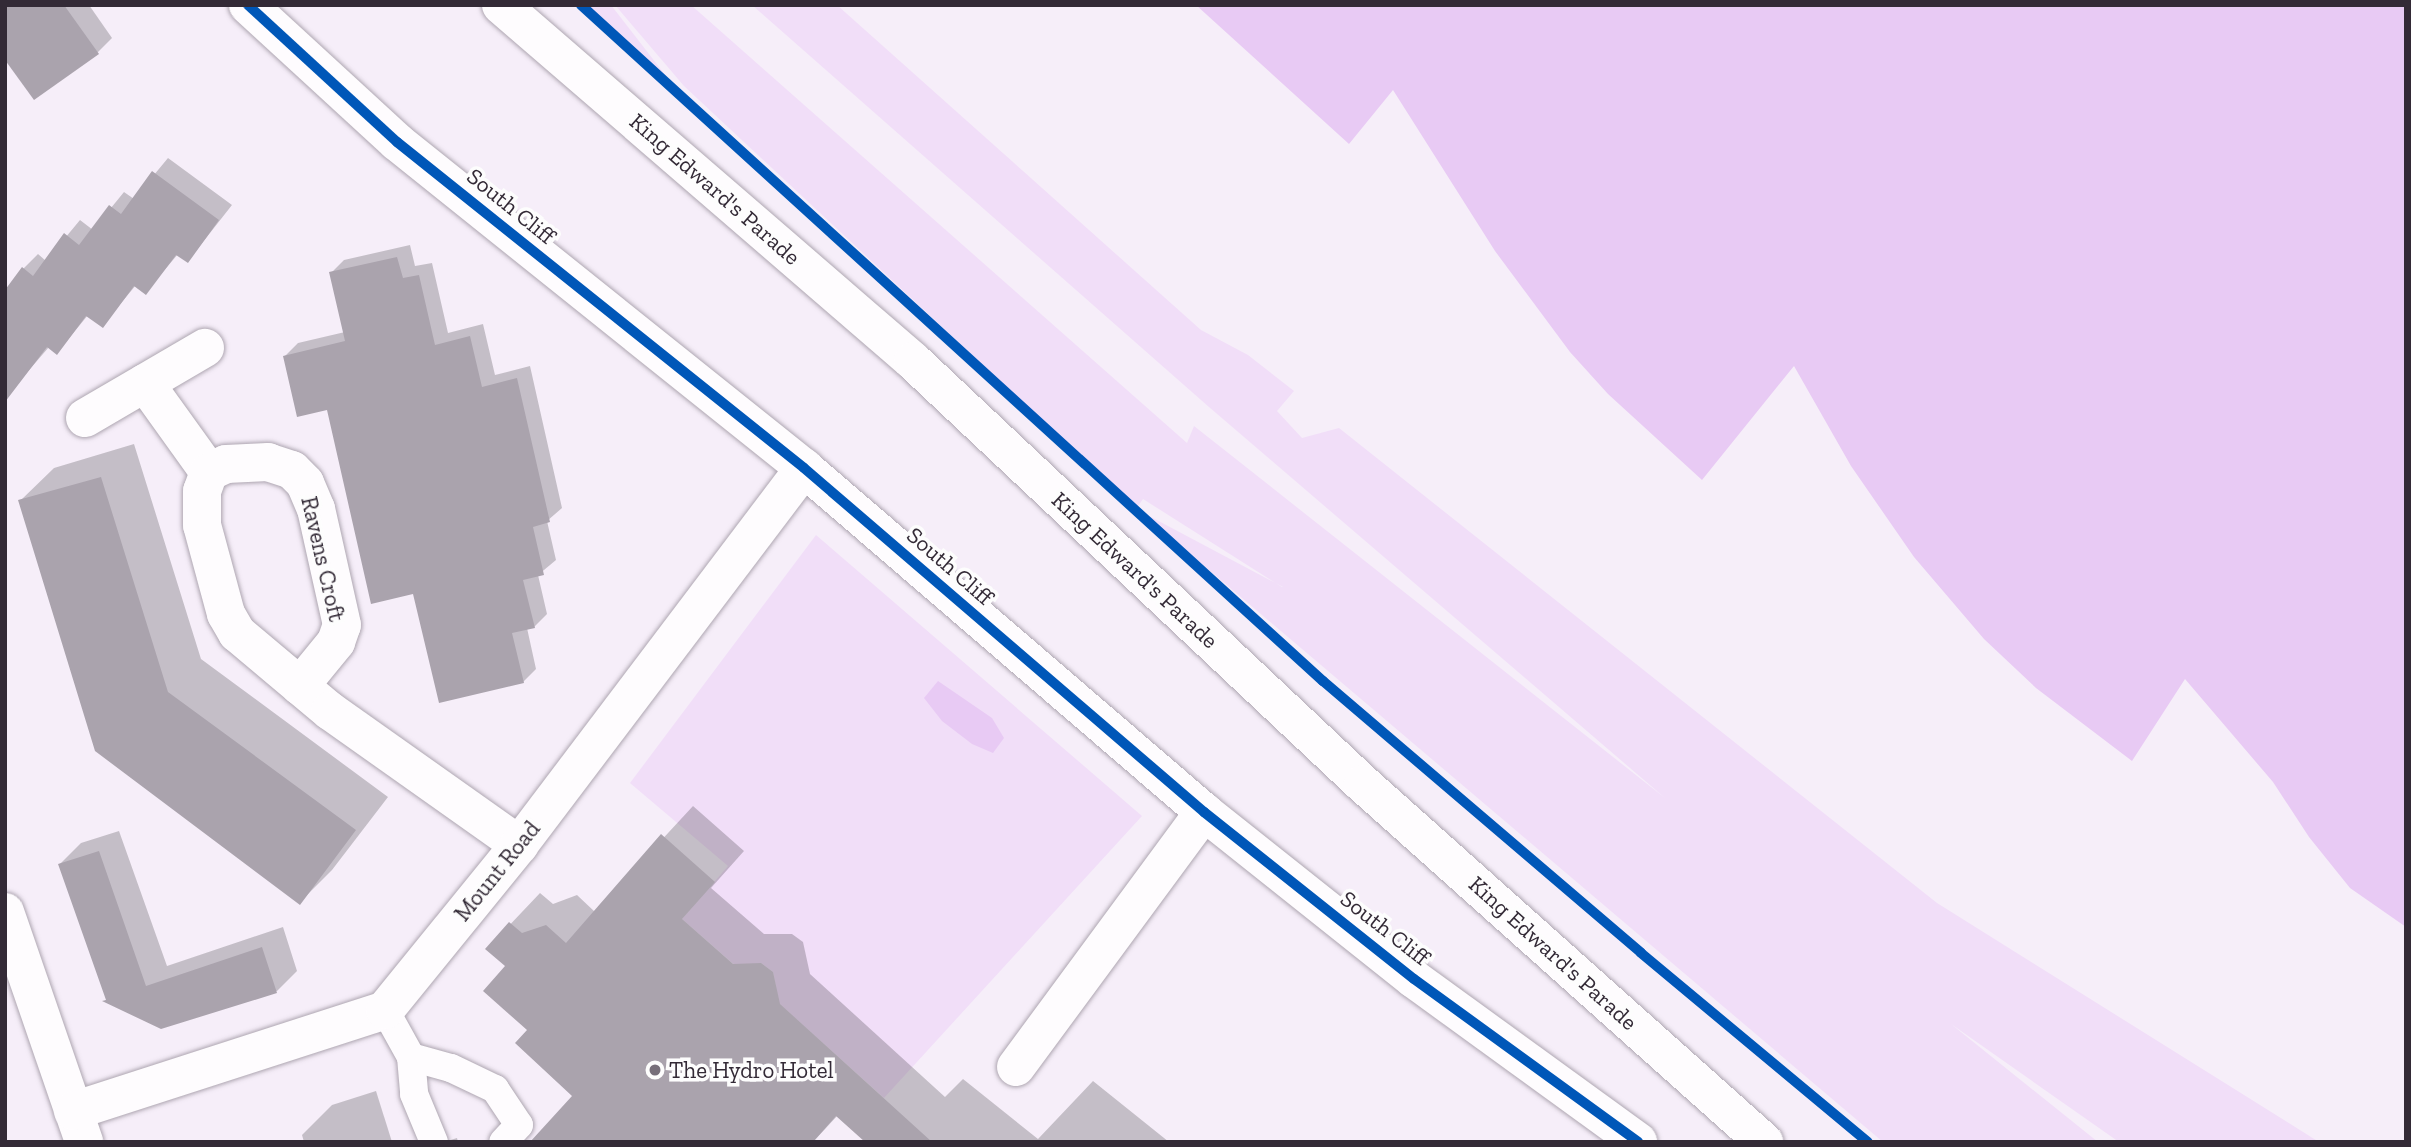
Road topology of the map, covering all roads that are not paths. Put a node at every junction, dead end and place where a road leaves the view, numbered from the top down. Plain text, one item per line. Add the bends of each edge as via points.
1 (248, 5) edge
2 (501, 5) edge
3 (205, 348) dead end
4 (145, 383) junction
5 (85, 418) dead end
6 (804, 468) junction
7 (209, 472) junction
8 (300, 686) junction
9 (1204, 812) junction
10 (519, 845) junction
11 (5, 912) edge
12 (384, 1010) junction
13 (411, 1057) junction
14 (1016, 1067) dead end
15 (78, 1126) edge
16 (433, 1142) edge
17 (503, 1142) edge
18 (1638, 1142) edge
19 (1764, 1142) edge

1 - 6 street, South Cliff via 397,142
2 - 19 street, King Edward's Parade via 913,361 1363,784
3 - 4 street
4 - 5 street
4 - 7 street
6 - 9 street, South Cliff
6 - 10 street, Mount Road
7 - 8 street via 202,491 202,525 226,614 237,633
7 - 8 street, Ravens Croft via 226,464 268,462 292,470 305,483 316,509 342,625 336,642
8 - 10 street
9 - 14 street
9 - 18 street, South Cliff via 1414,979
10 - 12 street, Mount Road
11 - 15 street
12 - 13 lane
12 - 15 street
13 - 16 lane via 414,1094
13 - 17 lane via 451,1068 495,1089 519,1125

